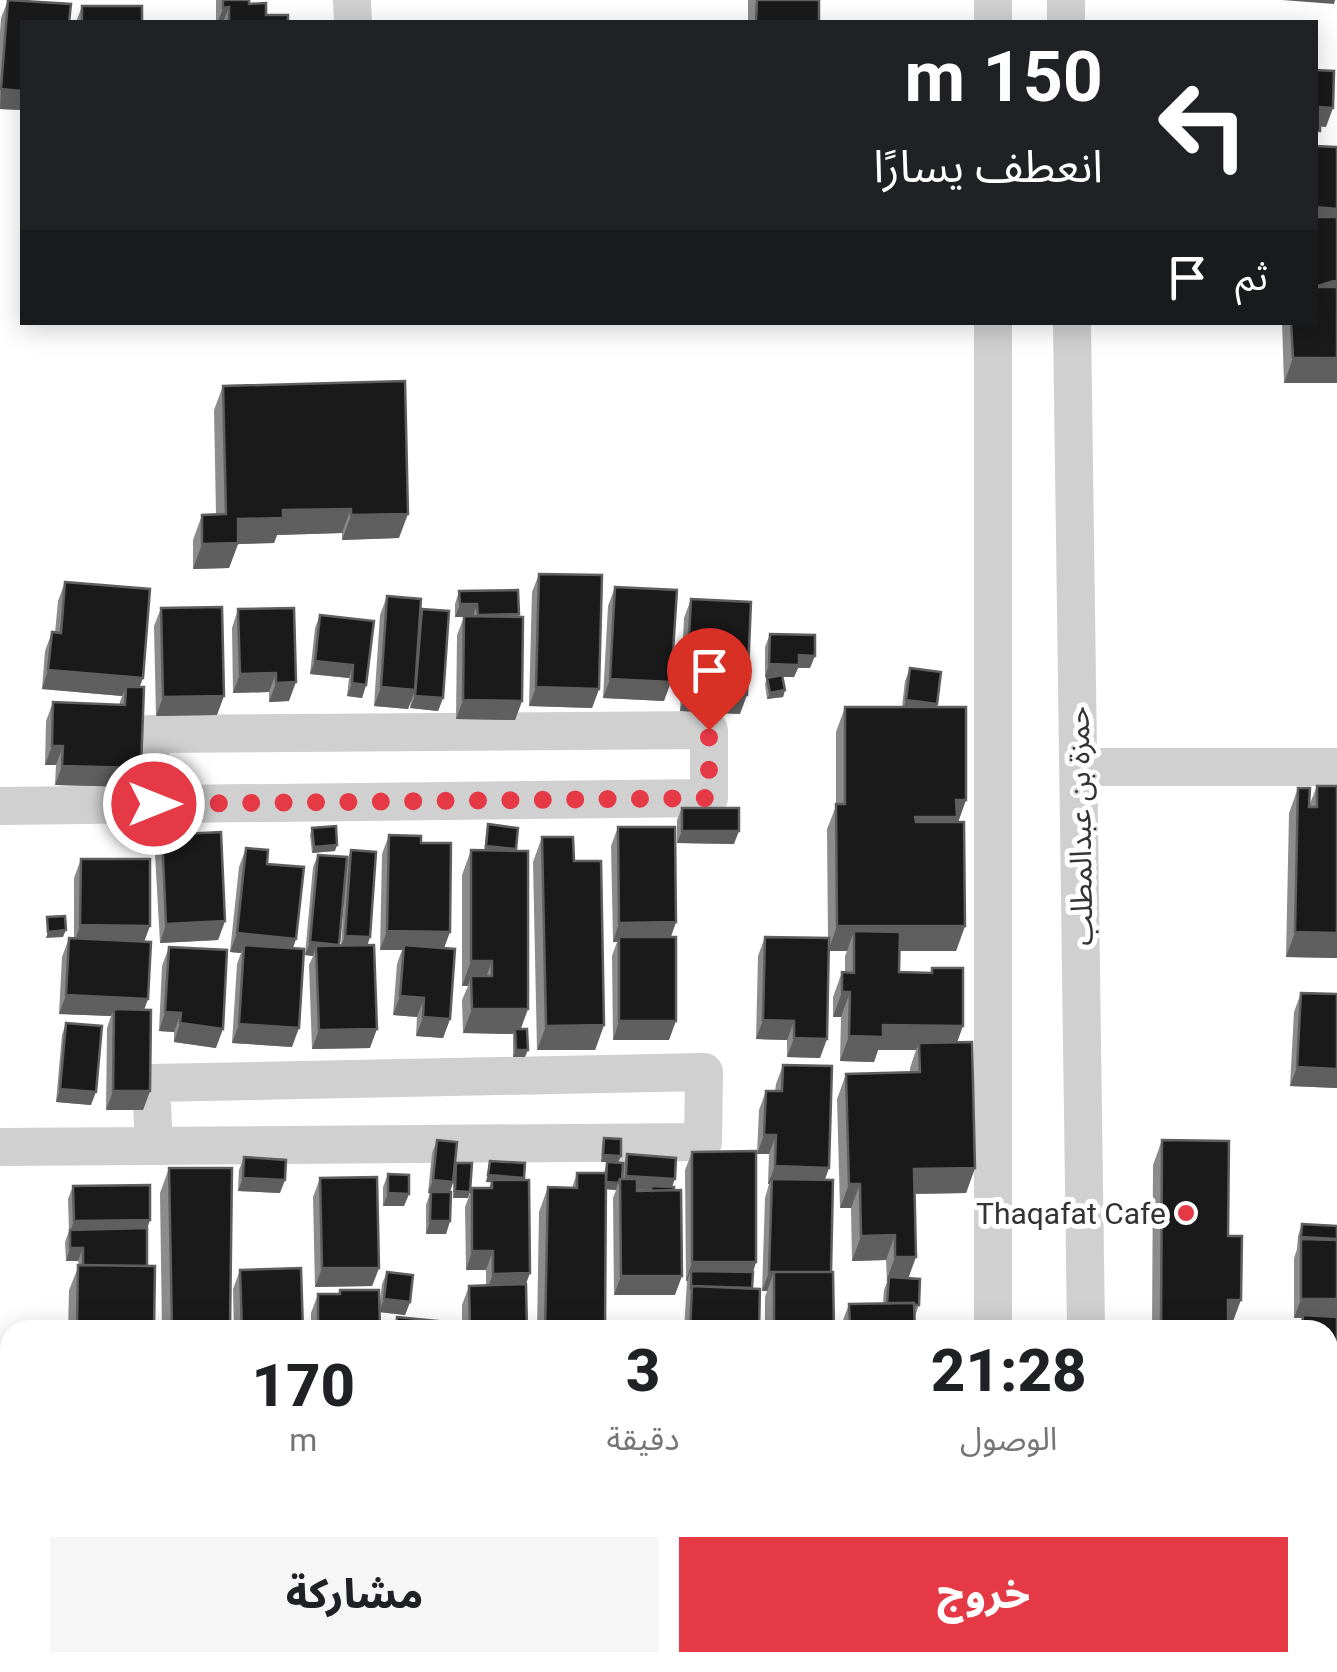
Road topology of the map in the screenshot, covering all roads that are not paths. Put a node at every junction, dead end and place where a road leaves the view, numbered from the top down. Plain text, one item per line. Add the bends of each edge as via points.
1 (993, 325) edge
2 (1072, 325) edge
3 (1080, 767) junction
4 (1337, 767) edge
5 (154, 804) junction
6 (0, 806) edge
7 (154, 1146) junction
8 (0, 1147) edge
9 (993, 1320) edge
10 (1086, 1320) edge
11 (0, 1480) edge
12 (0, 1489) edge

1 - 9 street
2 - 3 street, حمزة بن عبدالمطلب
3 - 4 street
3 - 10 street, حمزة بن عبدالمطلب
5 - 5 street via 709,798 709,730 148,734
5 - 6 street
7 - 7 street via 703,1142 704,1072 151,1083
7 - 8 street
11 - 12 street

